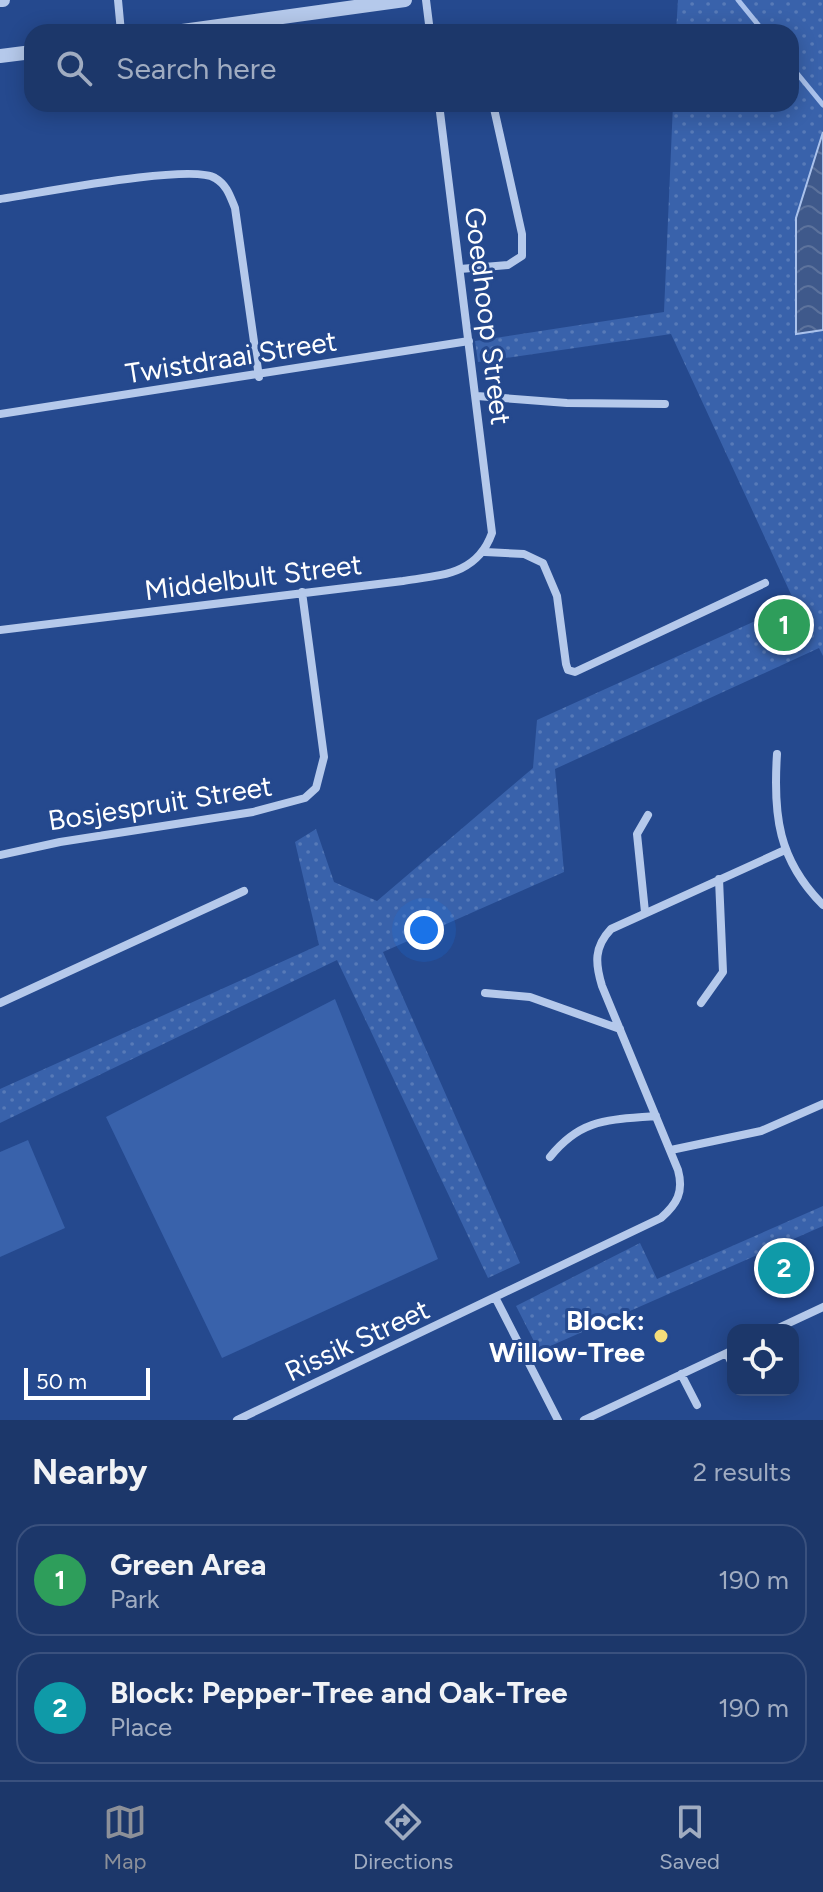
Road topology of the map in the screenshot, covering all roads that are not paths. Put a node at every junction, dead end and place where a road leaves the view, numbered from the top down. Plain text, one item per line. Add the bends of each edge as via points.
1 (118, 0) edge
2 (405, 0) edge
3 (426, 0) edge
4 (120, 24) edge
5 (232, 24) edge
6 (429, 24) edge
7 (24, 53) edge
8 (0, 56) edge
9 (440, 112) edge
10 (495, 112) edge
11 (0, 199) edge
12 (460, 269) junction
13 (469, 341) junction
14 (259, 377) junction
15 (477, 396) junction
16 (665, 404) dead end
17 (0, 414) edge
18 (485, 552) junction
19 (765, 583) dead end
20 (302, 592) junction
21 (0, 630) edge
22 (777, 754) dead end
23 (648, 815) dead end
24 (785, 850) junction
25 (0, 855) edge
26 (719, 879) junction
27 (244, 891) dead end
28 (823, 905) edge
29 (645, 912) junction
30 (485, 993) dead end
31 (0, 1003) edge
32 (701, 1003) dead end
33 (620, 1029) junction
34 (823, 1104) edge
35 (656, 1116) junction
36 (671, 1150) junction
37 (550, 1157) dead end
38 (496, 1299) junction
39 (823, 1307) edge
40 (787, 1324) edge
41 (727, 1352) edge
42 (681, 1374) junction
43 (697, 1405) dead end
44 (237, 1420) edge
45 (558, 1420) edge
46 (584, 1420) edge

1 - 4 street
2 - 5 street
3 - 6 street
7 - 8 street
9 - 12 street, Goedhoop Street
10 - 12 street via 522,234 522,256 508,265
11 - 14 street via 177,174 214,177 226,187 235,208
12 - 13 street, Goedhoop Street
13 - 14 street, Twistdraai Street
13 - 15 street, Goedhoop Street
14 - 17 street, Twistdraai Street
15 - 16 street
15 - 18 street, Goedhoop Street via 492,533
18 - 19 street via 524,554 543,563 557,596 568,670 575,672
18 - 20 street, Middelbult Street via 463,568 440,575
20 - 21 street, Middelbult Street
20 - 25 street, Bosjespruit Street via 324,757 316,788 305,798 253,812
22 - 24 street via 776,816
23 - 29 street via 637,834
24 - 26 street
24 - 28 street
26 - 29 street
26 - 32 street via 723,972
27 - 31 street
29 - 33 street, Rissik Street via 611,929 597,949 596,967
30 - 33 street via 530,997
33 - 35 street, Rissik Street
34 - 36 street via 761,1131
35 - 36 street, Rissik Street
35 - 37 street via 584,1127 567,1135
36 - 38 street, Rissik Street via 680,1194 661,1218
38 - 44 street, Rissik Street
38 - 45 street
39 - 40 street
41 - 42 street
42 - 43 street
42 - 46 street

